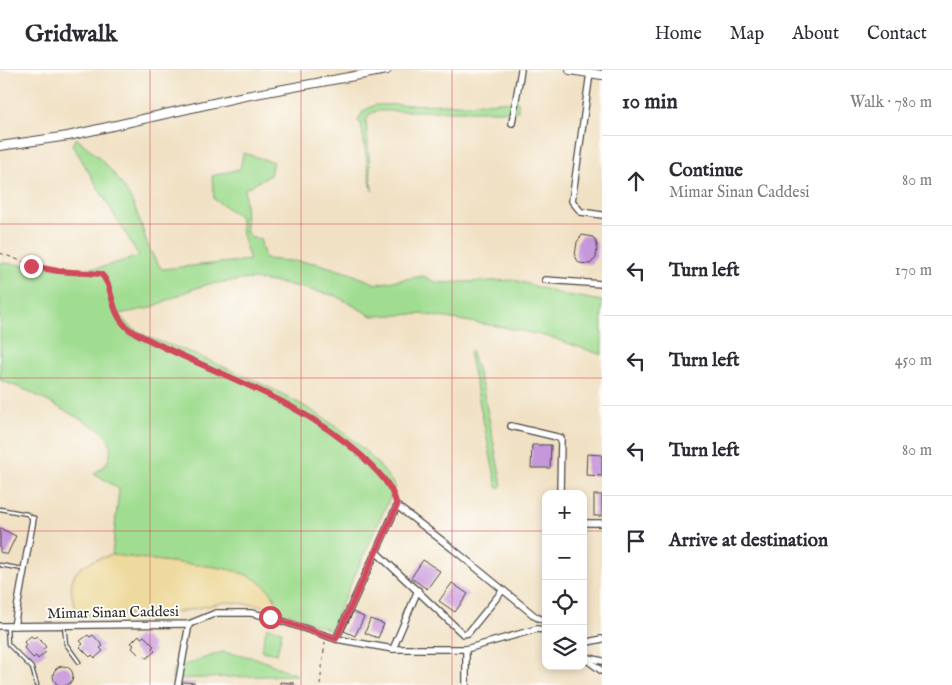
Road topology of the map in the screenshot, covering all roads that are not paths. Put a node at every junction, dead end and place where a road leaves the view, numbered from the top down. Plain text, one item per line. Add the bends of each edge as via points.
1 (387, 70) edge
2 (520, 70) edge
3 (570, 70) edge
4 (590, 73) junction
5 (602, 75) edge
6 (512, 123) dead end
7 (0, 146) edge
8 (602, 215) edge
9 (545, 280) dead end
10 (602, 284) edge
11 (511, 426) dead end
12 (560, 490) edge
13 (0, 509) edge
14 (33, 519) joint
15 (587, 523) edge
16 (602, 523) edge
17 (376, 552) junction
18 (0, 565) edge
19 (25, 569) junction
20 (418, 590) junction
21 (503, 590) junction
22 (542, 620) edge
23 (189, 624) junction
24 (64, 625) junction
25 (0, 626) edge
26 (10, 626) junction
27 (542, 630) edge
28 (336, 639) junction
29 (602, 639) edge
30 (587, 642) edge
31 (393, 649) junction
32 (466, 649) junction
33 (587, 658) edge
34 (587, 660) edge
35 (602, 661) edge
36 (79, 662) dead end
37 (602, 671) edge
38 (36, 685) edge
39 (178, 685) edge
40 (466, 685) edge

1 - 7 street via 240,97 68,136
2 - 6 street
3 - 4 street
4 - 5 street
4 - 8 street via 572,201 581,212
9 - 10 street
11 - 12 street via 561,438
13 - 14 lane via 27,514
14 - 19 street
15 - 16 street
17 - 20 street
17 - 21 street via 397,506
17 - 28 street
18 - 19 lane
19 - 26 street
20 - 21 street via 465,635
20 - 31 street
21 - 22 street
23 - 24 street, Mimar Sinan Caddesi
23 - 28 street, Mimar Sinan Caddesi via 216,613 251,613
23 - 39 street
24 - 26 street, Mimar Sinan Caddesi
24 - 36 lane via 66,644
25 - 26 street, Mimar Sinan Caddesi
26 - 38 lane via 8,644 32,668
27 - 32 street, Mimar Sinan Caddesi
28 - 31 street, Mimar Sinan Caddesi
29 - 30 street
31 - 32 street, Mimar Sinan Caddesi
32 - 40 street
33 - 35 street
34 - 37 street

